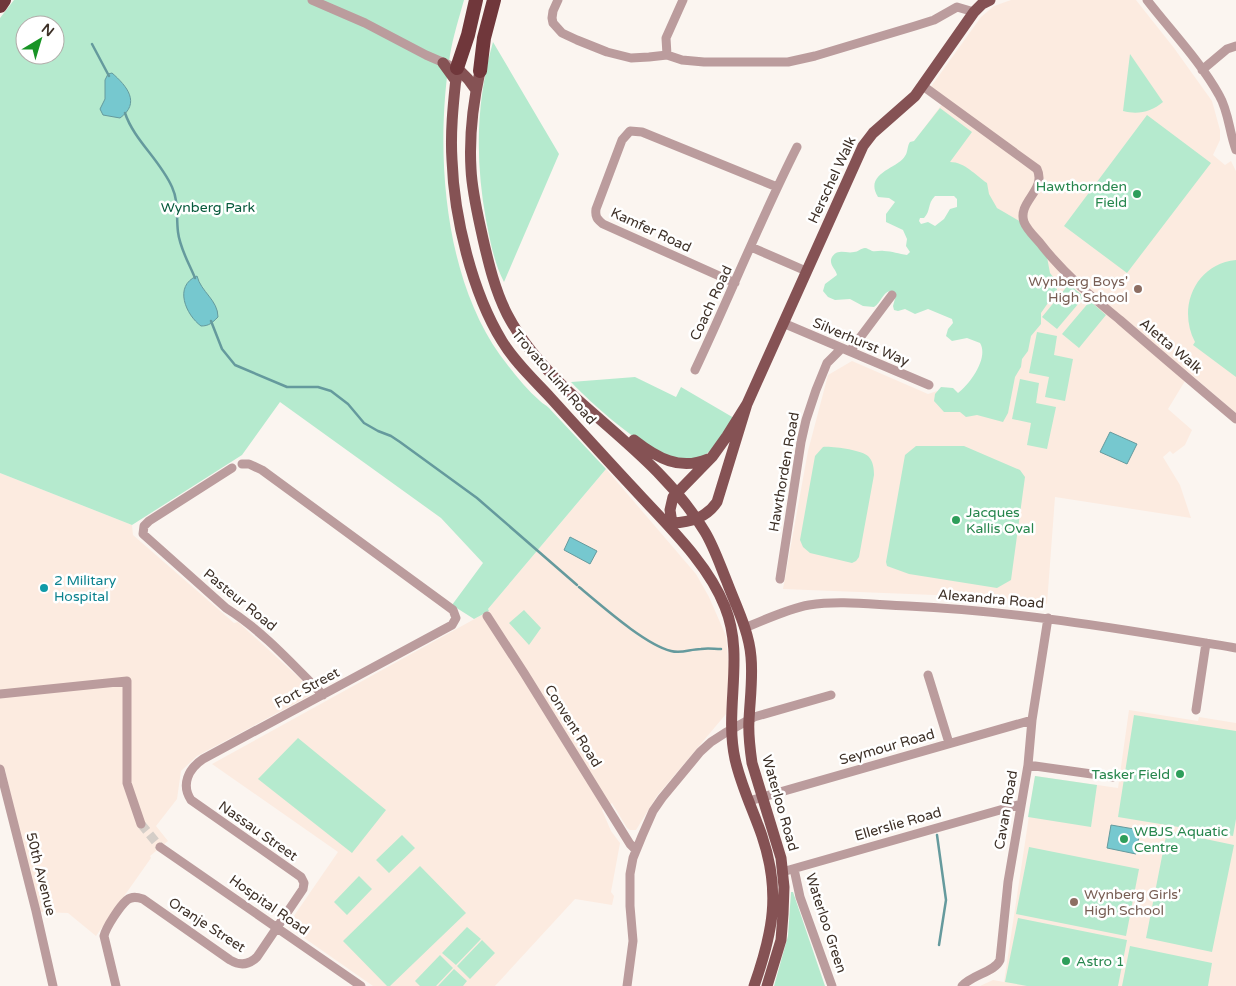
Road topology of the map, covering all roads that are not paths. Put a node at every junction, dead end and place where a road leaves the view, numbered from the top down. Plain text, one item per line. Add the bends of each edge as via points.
1 (4, 0) edge
2 (312, 0) edge
3 (476, 0) edge
4 (494, 0) edge
5 (558, 0) edge
6 (683, 0) edge
7 (990, 0) edge
8 (1147, 0) edge
9 (0, 6) edge
10 (974, 12) junction
11 (484, 38) junction
12 (1236, 46) edge
13 (666, 55) junction
14 (443, 63) joint
15 (1202, 70) junction
16 (480, 71) joint
17 (456, 74) junction
18 (923, 86) junction
19 (476, 90) junction
20 (797, 147) dead end
21 (1236, 150) edge
22 (777, 187) junction
23 (751, 247) junction
24 (806, 271) junction
25 (735, 283) junction
26 (892, 295) dead end
27 (783, 323) junction
28 (846, 350) junction
29 (695, 370) dead end
30 (930, 385) dead end
31 (747, 404) junction
32 (1236, 418) edge
33 (605, 423) junction
34 (712, 457) junction
35 (242, 464) dead end
36 (232, 468) dead end
37 (676, 491) junction
38 (638, 494) junction
39 (697, 519) junction
40 (672, 523) junction
41 (780, 579) dead end
42 (712, 583) junction
43 (487, 616) dead end
44 (1048, 618) junction
45 (744, 628) junction
46 (732, 632) joint
47 (1206, 643) junction
48 (1236, 648) edge
49 (928, 675) dead end
50 (0, 694) edge
51 (324, 695) junction
52 (831, 695) dead end
53 (1196, 710) dead end
54 (1032, 720) junction
55 (749, 721) junction
56 (732, 729) junction
57 (949, 743) junction
58 (1028, 765) junction
59 (0, 769) edge
60 (1113, 778) dead end
61 (186, 784) joint
62 (762, 797) junction
63 (749, 801) junction
64 (1021, 804) junction
65 (141, 824) tunnel mouth
66 (160, 847) tunnel mouth
67 (636, 850) junction
68 (794, 869) junction
69 (782, 872) junction
70 (276, 928) junction
71 (53, 986) edge
72 (116, 986) edge
73 (361, 986) edge
74 (627, 986) edge
75 (754, 986) edge
76 (767, 986) edge
77 (832, 986) edge
78 (962, 986) edge

1 - 9 highway
2 - 14 street
3 - 17 highway
4 - 11 highway
5 - 13 street via 553,11 553,23 569,36 631,58
6 - 13 street via 666,38
7 - 10 main road, Herschel Walk
8 - 15 street
10 - 13 street via 958,7 934,20 788,62 704,62
10 - 18 main road, Herschel Walk
11 - 16 highway
11 - 17 highway via 474,59
12 - 15 street via 1227,49
14 - 17 main road
15 - 21 street via 1219,95
16 - 19 main road, Trovato Link Road
17 - 19 main road via 472,83
17 - 38 main road, Trovato Link Road via 451,156 455,197 474,277 490,318 515,359
18 - 24 main road, Herschel Walk via 863,146
18 - 32 street, Aletta Walk via 1037,169 1038,186 1023,213 1024,221 1047,253 1067,274
19 - 33 main road, Trovato Link Road via 471,169 481,232 498,294 508,315 540,360
20 - 22 street, Coach Road
22 - 23 street, Coach Road
22 - 25 street, Kamfer Road via 642,132 630,131 622,140 596,208 597,219
23 - 24 street
23 - 25 street, Coach Road
24 - 27 main road, Herschel Walk
25 - 29 street, Coach Road
26 - 28 street, Hawthorden Road
27 - 28 street, Silverhurst Way
27 - 31 main road, Herschel Walk
28 - 30 street, Silverhurst Way
28 - 41 street, Hawthorden Road via 827,363 806,420
31 - 34 main road, Herschel Walk
31 - 39 main road, Herschel Walk via 720,494 712,510
33 - 34 main road via 674,463 692,465
33 - 37 main road, Trovato Link Road via 641,454
34 - 37 main road, Herschel Walk
35 - 51 street, Fort Street via 262,470 453,610 456,618 452,625
36 - 51 street, Pasteur Road via 149,521 143,534 226,608 271,643
37 - 39 main road, Trovato Link Road
37 - 40 main road via 670,504
38 - 40 main road via 653,503
38 - 42 main road, Trovato Link Road via 694,556
39 - 40 main road
39 - 45 main road, Trovato Link Road via 715,552
40 - 42 main road via 706,564
42 - 46 main road, Trovato Link Road via 725,605
43 - 67 street, Convent Road
44 - 45 street, Alexandra Road via 837,604 800,607
44 - 47 street, Alexandra Road
44 - 54 street, Cavan Road
45 - 55 main road, Waterloo Road via 752,673
46 - 56 main road, Waterloo Road via 735,662
47 - 48 street, Alexandra Road
47 - 53 street
49 - 57 street
50 - 65 street via 127,681 127,782
51 - 61 street, Fort Street via 203,759 190,771
52 - 55 street
54 - 57 street, Seymour Road
54 - 58 street, Cavan Road
55 - 56 street
55 - 62 main road, Waterloo Road via 752,763
56 - 63 main road, Waterloo Road via 735,759
56 - 67 street via 706,746 662,798
57 - 62 street, Seymour Road
58 - 60 street
58 - 64 street, Cavan Road
59 - 71 street, 50th Avenue
61 - 70 street, Nassau Street via 187,793 194,803 303,880 303,889
62 - 63 street, Seymour Road
62 - 69 main road, Waterloo Road via 781,858
63 - 75 main road, Waterloo Road via 766,850 773,889 773,915
64 - 68 street, Ellerslie Road
64 - 78 street, Cavan Road via 1000,960 994,968 972,977
66 - 70 street, Hospital Road
67 - 74 street via 630,874 633,941
68 - 69 street, Ellerslie Road
68 - 77 street, Waterloo Green via 800,897
69 - 76 main road, Waterloo Road via 782,929
70 - 72 street, Oranje Street via 254,960 238,964 143,899 130,898 105,932
70 - 73 street, Hospital Road

